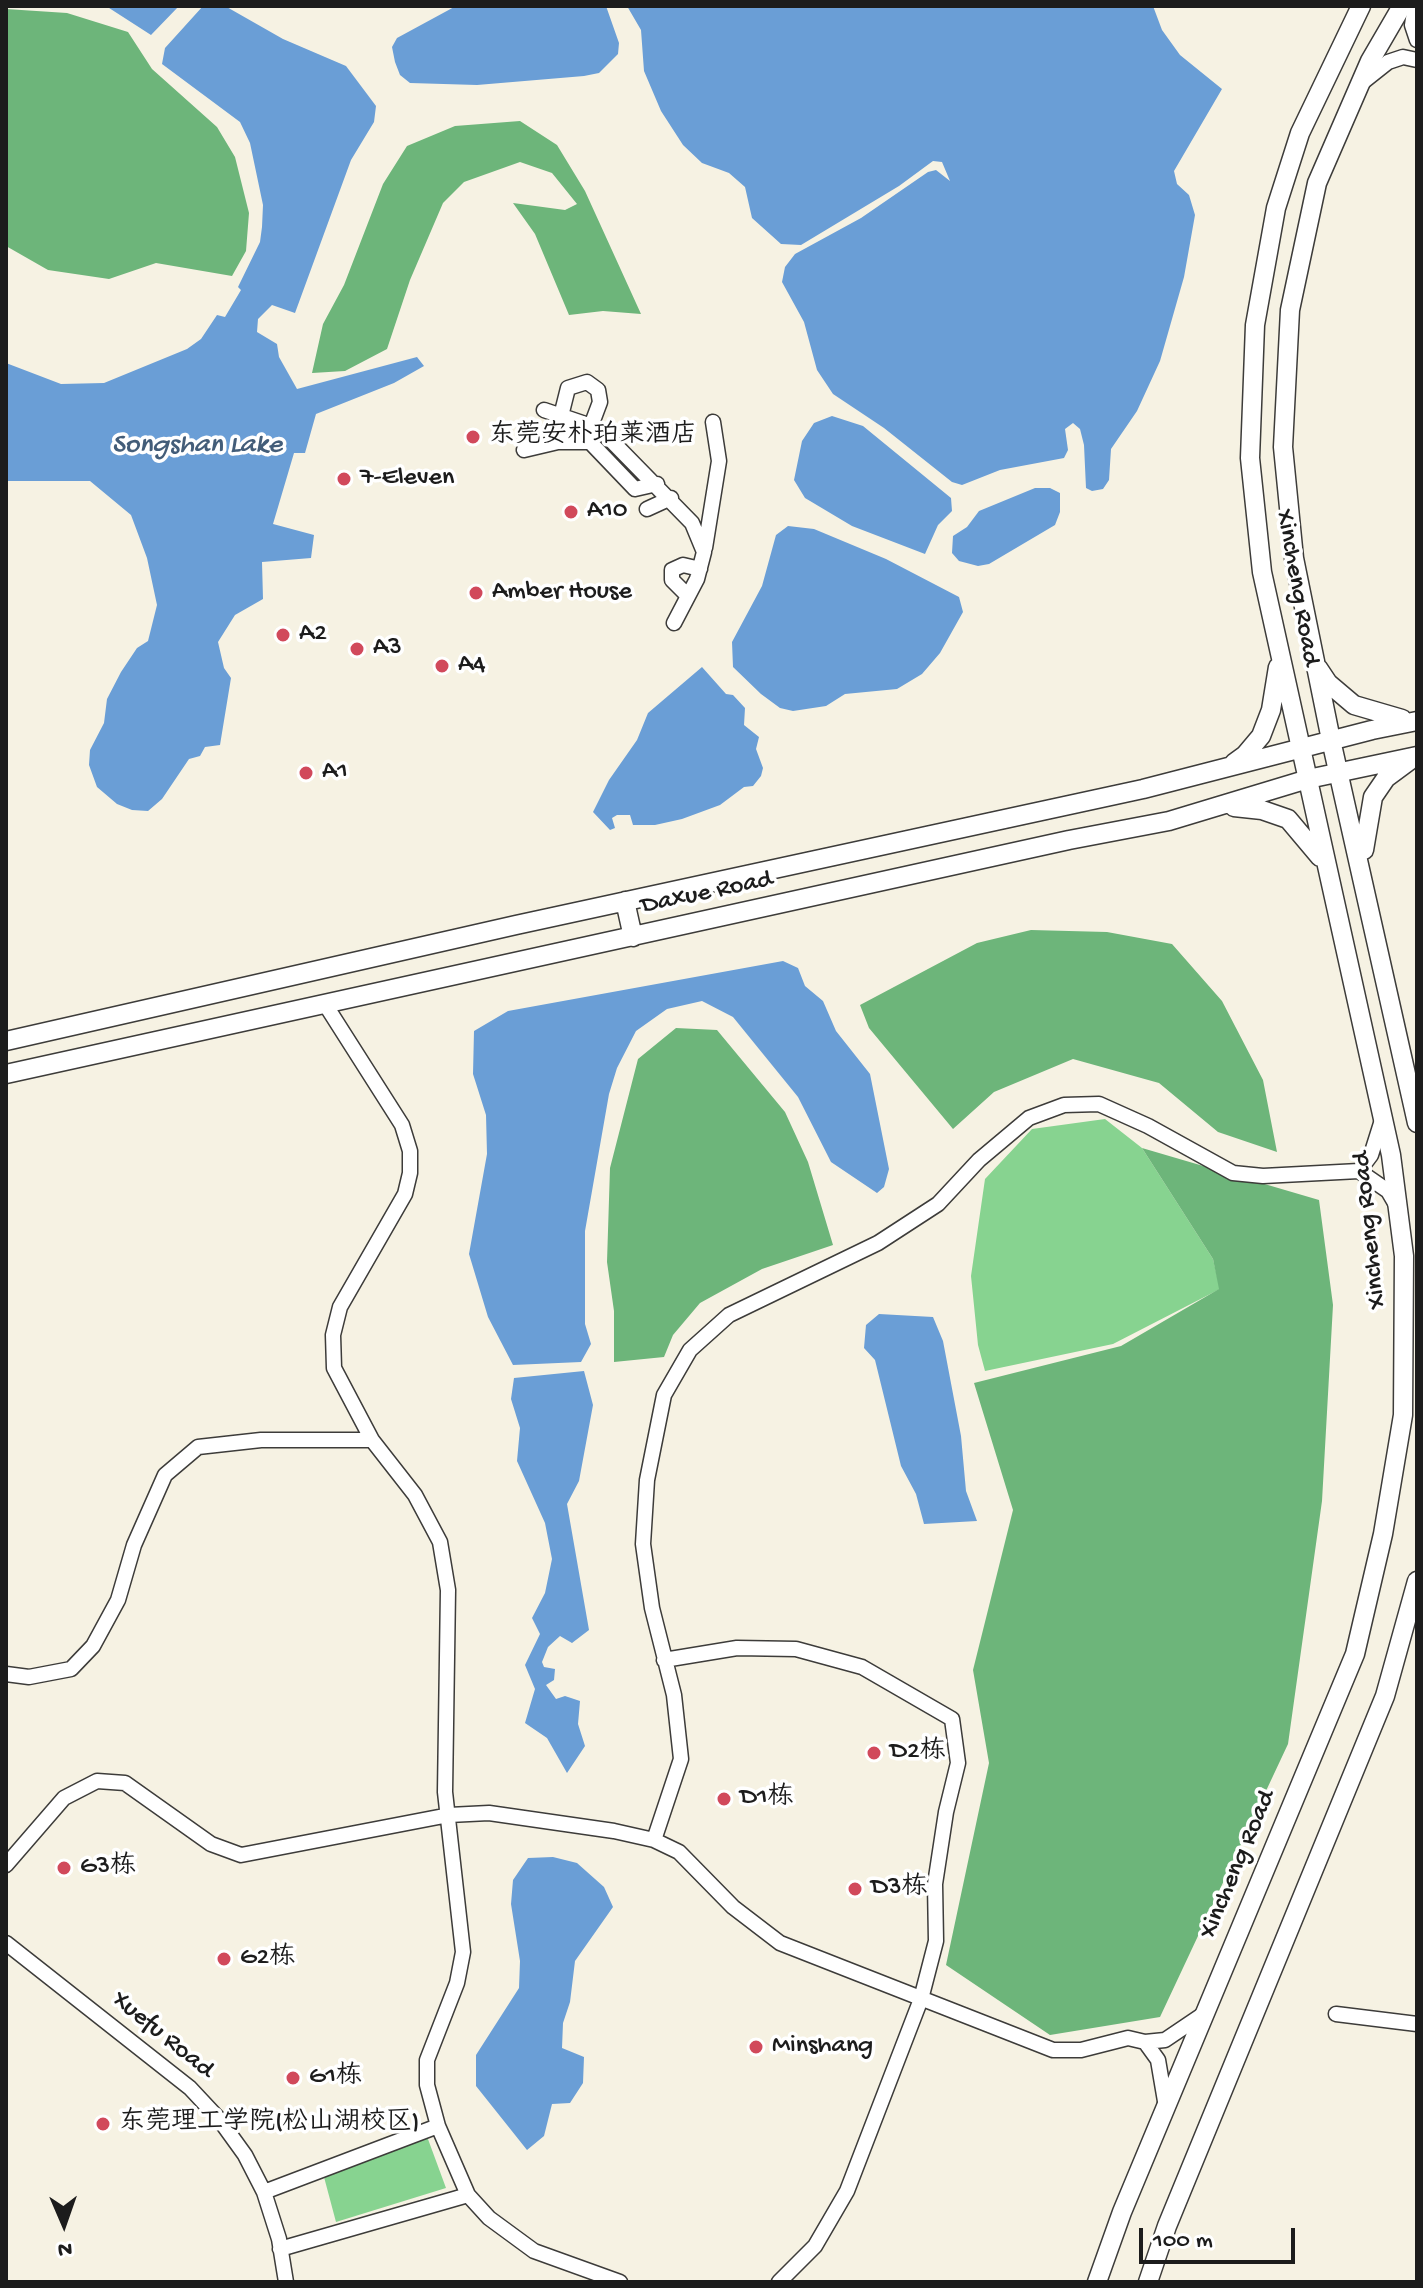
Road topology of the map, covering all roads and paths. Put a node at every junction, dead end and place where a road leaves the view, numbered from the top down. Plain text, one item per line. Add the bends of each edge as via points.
1 (1361, 6) edge
2 (1402, 6) edge
3 (1415, 6) edge
4 (1417, 40) edge
5 (1417, 60) edge
6 (1359, 85) junction
7 (544, 410) dead end
8 (561, 416) junction
9 (713, 422) dead end
10 (591, 426) junction
11 (524, 450) dead end
12 (657, 484) junction
13 (671, 498) junction
14 (647, 509) dead end
15 (704, 552) junction
16 (700, 569) junction
17 (688, 596) junction
18 (674, 623) dead end
19 (1279, 648) junction
20 (1315, 663) junction
21 (1417, 721) edge
22 (1331, 740) junction
23 (1301, 747) junction
24 (1417, 756) edge
25 (1223, 769) junction
26 (1339, 771) junction
27 (1308, 779) junction
28 (1208, 810) junction
29 (1331, 882) junction
30 (1365, 885) junction
31 (625, 901) junction
32 (633, 937) junction
33 (325, 1004) junction
34 (6, 1041) edge
35 (6, 1074) edge
36 (1383, 1115) junction
37 (1417, 1123) edge
38 (1359, 1171) junction
39 (1399, 1208) junction
40 (1412, 1359) edge
41 (372, 1440) junction
42 (1417, 1581) edge
43 (664, 1660) junction
44 (6, 1674) edge
45 (449, 1815) junction
46 (654, 1840) junction
47 (6, 1865) edge
48 (6, 1943) edge
49 (921, 1999) junction
50 (1206, 2012) junction
51 (1336, 2014) dead end
52 (1417, 2024) edge
53 (1145, 2042) junction
54 (1166, 2108) junction
55 (438, 2126) junction
56 (264, 2192) junction
57 (468, 2195) junction
58 (280, 2249) junction
59 (286, 2282) edge
60 (620, 2282) edge
61 (779, 2282) edge
62 (1097, 2282) edge
63 (1148, 2282) edge

1 - 19 main road, Xincheng Road via 1287,170 1255,325 1251,471 1262,572
2 - 6 main road, Xincheng Road
3 - 4 street via 1412,25
5 - 6 street via 1388,62
6 - 20 main road, Xincheng Road via 1317,183 1290,310 1284,378 1286,507
7 - 8 street
8 - 10 street
8 - 10 street via 568,388 587,382 598,390 600,402
9 - 15 street via 719,461
10 - 12 street
11 - 12 street via 590,442 635,489
12 - 13 street
13 - 14 street
13 - 15 street via 692,523
15 - 16 street
16 - 17 street
16 - 17 street via 683,565 672,570 672,580
17 - 18 street
19 - 23 main road, Xincheng Road
19 - 25 main road via 1274,695 1261,736
20 - 21 main road via 1328,683 1354,705
20 - 22 main road, Xincheng Road
21 - 22 main road, Daxue Road
22 - 23 main road, Daxue Road
22 - 26 main road, Xincheng Road
23 - 25 main road, Daxue Road
23 - 27 main road, Xincheng Road
24 - 26 main road, Daxue Road
24 - 30 main road via 1394,770 1373,797 1365,833
25 - 31 main road, Daxue Road
26 - 27 main road, Daxue Road
26 - 30 main road, Xincheng Road
27 - 28 main road, Daxue Road
27 - 29 main road, Xincheng Road
28 - 29 main road via 1251,808 1288,819 1310,840
28 - 32 main road, Daxue Road
29 - 36 main road, Xincheng Road
30 - 37 main road, Xincheng Road
31 - 32 main road
31 - 34 main road, Daxue Road
32 - 33 main road, Daxue Road
33 - 35 main road, Daxue Road
33 - 41 street via 402,1125 410,1151 405,1194 340,1307 333,1335 334,1368
36 - 38 street via 1371,1155
36 - 39 main road, Xincheng Road
38 - 39 street via 1388,1191
38 - 43 street via 1233,1173 1099,1104 1064,1105 1029,1118 938,1204 878,1243 729,1315 690,1350 673,1374 655,1428 643,1544
39 - 40 main road, Xincheng Road
40 - 50 main road, Xincheng Road via 1396,1468 1355,1654
41 - 44 street via 261,1440 198,1447 165,1475 134,1545 118,1600 93,1646 71,1669 29,1677
41 - 45 street via 415,1495 440,1542 448,1590
42 - 63 main road via 1385,1696
43 - 46 street via 681,1759
43 - 49 street via 737,1648 796,1649 862,1667 952,1719 958,1763 935,1884 936,1941
45 - 46 street via 489,1813
45 - 47 street via 241,1855 211,1844 125,1783 97,1781 64,1798
45 - 55 street via 463,1952 457,1983 427,2060 427,2085
46 - 49 street via 679,1852 733,1907 780,1943
48 - 56 street, Xuefu Road via 190,2088 245,2155
49 - 53 street via 1053,2050 1081,2050 1128,2038
49 - 61 street via 847,2191 815,2246
50 - 53 street via 1165,2040
50 - 54 main road, Xincheng Road
51 - 52 street
53 - 54 street via 1158,2060
54 - 62 main road, Xincheng Road
55 - 56 street
55 - 57 street
56 - 58 street, Xuefu Road
57 - 58 street
57 - 60 street via 534,2251
58 - 59 street, Xuefu Road

